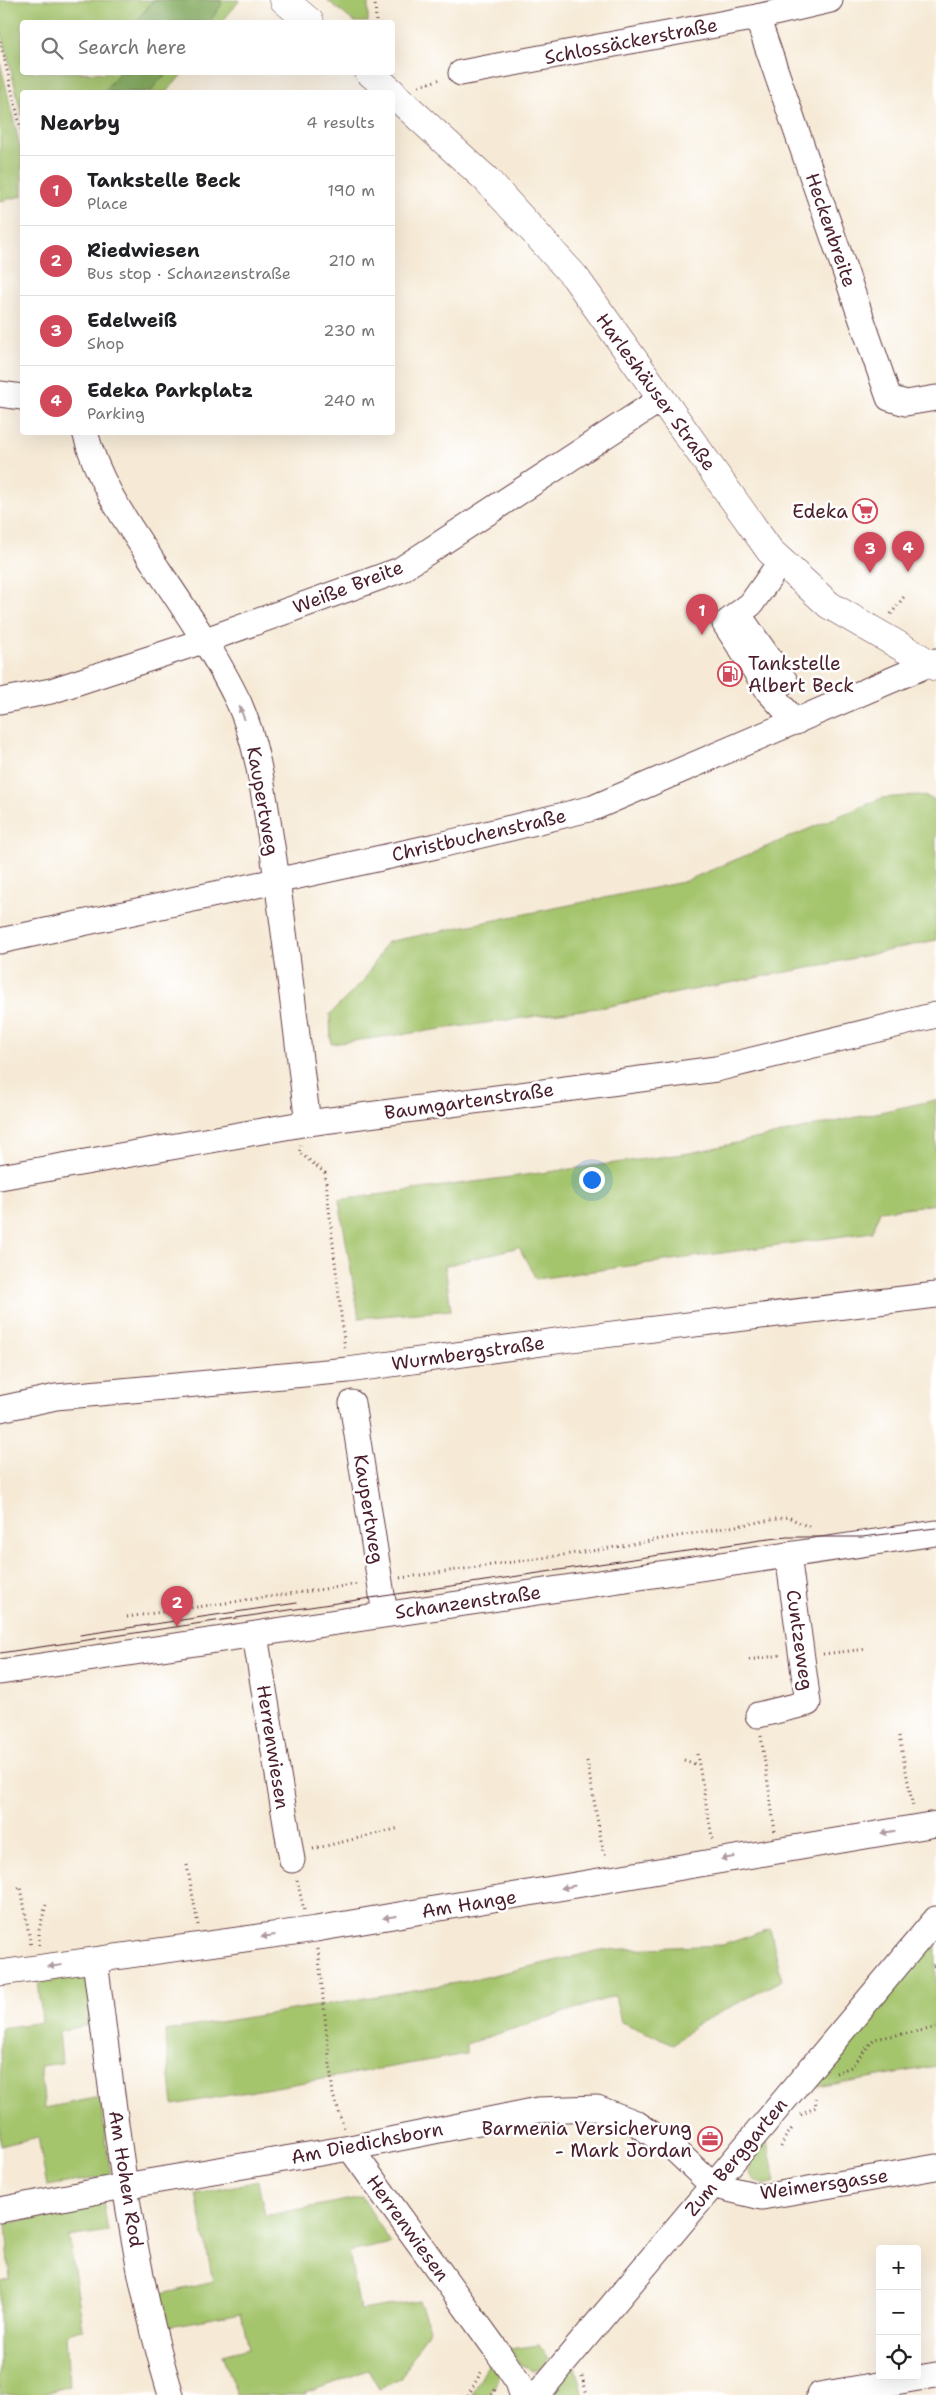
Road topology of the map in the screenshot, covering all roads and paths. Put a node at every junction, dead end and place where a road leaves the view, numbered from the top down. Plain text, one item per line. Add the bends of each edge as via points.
1 (284, 0) edge
2 (375, 0) edge
3 (830, 0) edge
4 (757, 18) junction
5 (308, 20) edge
6 (376, 20) edge
7 (0, 41) edge
8 (461, 73) joint
9 (372, 75) edge
10 (389, 90) edge
11 (395, 93) edge
12 (395, 96) edge
13 (20, 125) edge
14 (0, 394) edge
15 (20, 397) edge
16 (936, 398) edge
17 (661, 399) junction
18 (86, 435) edge
19 (781, 561) junction
20 (745, 609) junction
21 (206, 640) junction
22 (934, 664) edge
23 (777, 686) junction
24 (0, 701) edge
25 (796, 722) junction
26 (277, 880) junction
27 (0, 941) edge
28 (936, 1015) edge
29 (308, 1123) junction
30 (0, 1177) edge
31 (936, 1295) edge
32 (348, 1370) junction
33 (352, 1403) dead end
34 (0, 1409) edge
35 (820, 1528) dead end
36 (936, 1533) edge
37 (788, 1555) junction
38 (380, 1581) junction
39 (385, 1614) junction
40 (127, 1617) dead end
41 (255, 1635) junction
42 (867, 1649) dead end
43 (802, 1654) junction
44 (749, 1660) dead end
45 (0, 1672) edge
46 (758, 1715) joint
47 (899, 1736) dead end
48 (697, 1754) dead end
49 (684, 1760) dead end
50 (587, 1761) dead end
51 (698, 1765) junction
52 (774, 1823) dead end
53 (926, 1826) edge
54 (400, 1828) dead end
55 (292, 1857) joint
56 (717, 1860) junction
57 (187, 1865) dead end
58 (619, 1878) junction
59 (298, 1884) dead end
60 (18, 1888) dead end
61 (301, 1900) dead end
62 (46, 1905) dead end
63 (936, 1919) edge
64 (198, 1926) dead end
65 (316, 1929) junction
66 (38, 1940) dead end
67 (95, 1961) junction
68 (34, 1968) junction
69 (0, 1973) edge
70 (936, 2028) edge
71 (811, 2068) junction
72 (350, 2148) junction
73 (936, 2167) edge
74 (712, 2185) junction
75 (124, 2186) junction
76 (0, 2210) edge
77 (495, 2348) junction
78 (936, 2376) edge
79 (171, 2395) edge
80 (468, 2395) edge
81 (525, 2395) edge
82 (819, 2395) edge

1 - 5 main road
2 - 6 path
3 - 4 street, Schlossäckerstraße
4 - 8 street, Schlossäckerstraße
4 - 16 street, Heckenbreite via 889,398 906,403
7 - 13 path
8 - 11 path
9 - 10 main road, Harleshäuser Straße
12 - 17 main road, Harleshäuser Straße via 486,180 575,277
14 - 15 street
17 - 19 main road, Harleshäuser Straße via 770,551
17 - 21 street, Weiße Breite via 400,570
18 - 21 street, Kaupertweg via 93,461 129,528
19 - 20 street
19 - 22 main road, Harleshäuser Straße via 828,605
20 - 23 street via 797,671
20 - 23 street via 725,624
21 - 24 street, Weiße Breite via 51,691
26 -> 21 street, Kaupertweg via 258,760 239,704
22 - 25 street, Christbuchenstraße
23 - 25 street
25 - 26 street, Christbuchenstraße via 593,808
26 - 27 street, Christbuchenstraße
26 - 29 street, Kaupertweg
28 - 29 street, Baumgartenstraße via 716,1068
29 - 30 street, Baumgartenstraße
29 - 32 path via 299,1152 325,1173
31 - 32 street, Wurmbergstraße via 563,1340
32 - 34 street, Wurmbergstraße via 56,1397
33 - 38 street, Kaupertweg
35 - 38 path via 810,1528 788,1517 598,1550
36 - 37 street, Schanzenstraße
37 - 39 street, Schanzenstraße
37 - 43 street, Cuntzeweg
38 - 39 street, Kaupertweg
38 - 40 path
39 - 41 street, Schanzenstraße
41 - 45 street, Schanzenstraße
41 - 55 street, Herrenwiesen
42 - 43 path
43 - 44 path
43 - 46 street, Cuntzeweg via 808,1703
46 - 52 path
47 - 53 path
48 - 51 path
49 - 51 path
50 - 58 path via 603,1851
51 - 56 path
53 -> 56 street, Am Hange
54 - 55 path
56 - 58 street, Am Hange
57 - 64 path
58 -> 65 street, Am Hange
59 - 61 path
60 - 68 path via 21,1887
62 - 66 path
63 - 71 street, Zum Berggarten
65 -> 67 street, Am Hange
65 - 72 path via 334,2095
67 -> 68 street, Am Hange
67 - 75 street, Am Hohen Rod
68 - 69 street, Am Hange
70 - 71 path via 874,2039 851,2067 834,2074
71 - 74 street, Zum Berggarten
72 - 74 street, Am Diedichsborn via 538,2110 597,2108 636,2123 674,2149
72 - 75 street, Am Diedichsborn
72 - 77 street, Herrenwiesen
73 - 74 street, Weimersgasse via 762,2197
74 - 81 street, Zum Berggarten
75 - 76 street, Am Diedichsborn
75 - 79 street, Am Hohen Rod via 156,2345
77 - 80 path
77 - 81 street, Herrenwiesen
78 - 82 street

